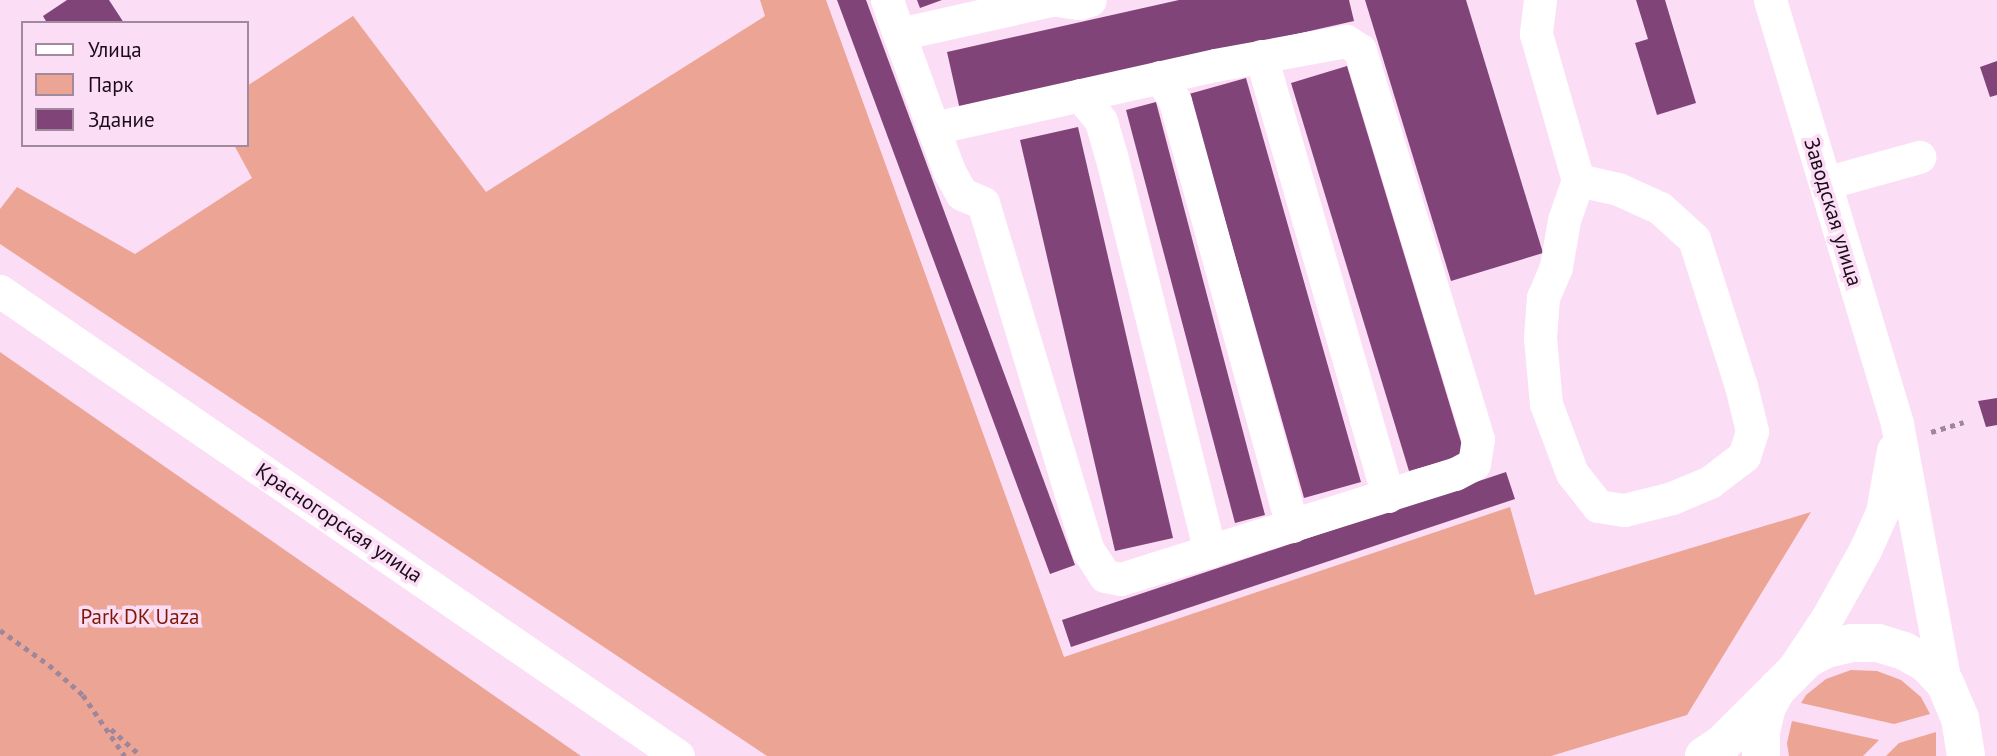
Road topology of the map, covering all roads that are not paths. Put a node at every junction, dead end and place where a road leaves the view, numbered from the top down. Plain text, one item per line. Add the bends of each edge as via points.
1 (887, 0) edge
2 (1051, 0) edge
3 (1057, 0) edge
4 (1090, 0) edge
5 (1540, 0) edge
6 (1770, 0) edge
7 (899, 34) junction
8 (1261, 56) junction
9 (1160, 77) junction
10 (1080, 95) junction
11 (933, 128) junction
12 (1919, 157) dead end
13 (1578, 180) junction
14 (1825, 183) junction
15 (0, 291) edge
16 (1897, 424) junction
17 (1388, 496) junction
18 (1292, 526) junction
19 (1210, 552) junction
20 (1784, 681) junction
21 (1945, 684) junction
22 (678, 756) edge
23 (1704, 756) edge
24 (1761, 756) edge
25 (1966, 756) edge

1 - 7 street
2 - 7 street
3 - 4 street
5 - 13 street via 1536,34
6 - 14 street, Заводская улица
7 - 11 street
8 - 9 street
8 - 17 street
8 - 17 street via 1346,41 1360,50 1478,439 1474,464
9 - 10 street
9 - 18 street via 1175,102
10 - 11 street
10 - 19 street via 1101,121 1111,155
11 - 19 street via 962,194 984,203 1088,550 1105,576 1121,579
12 - 14 street
13 - 13 street via 1618,188 1660,208 1694,239 1752,432 1744,456 1710,482 1624,510 1598,506 1572,473 1546,404 1540,338 1543,296 1556,267 1564,220
14 - 16 street, Заводская улица
15 - 22 street, Красногорская улица
16 - 20 street via 1882,512 1827,618
16 - 21 street, Заводская улица
17 - 18 street
18 - 19 street
20 - 21 main road via 1826,649 1878,643 1915,657
20 - 23 main road via 1731,736
20 - 24 main road via 1767,708
21 - 25 main road via 1960,718

